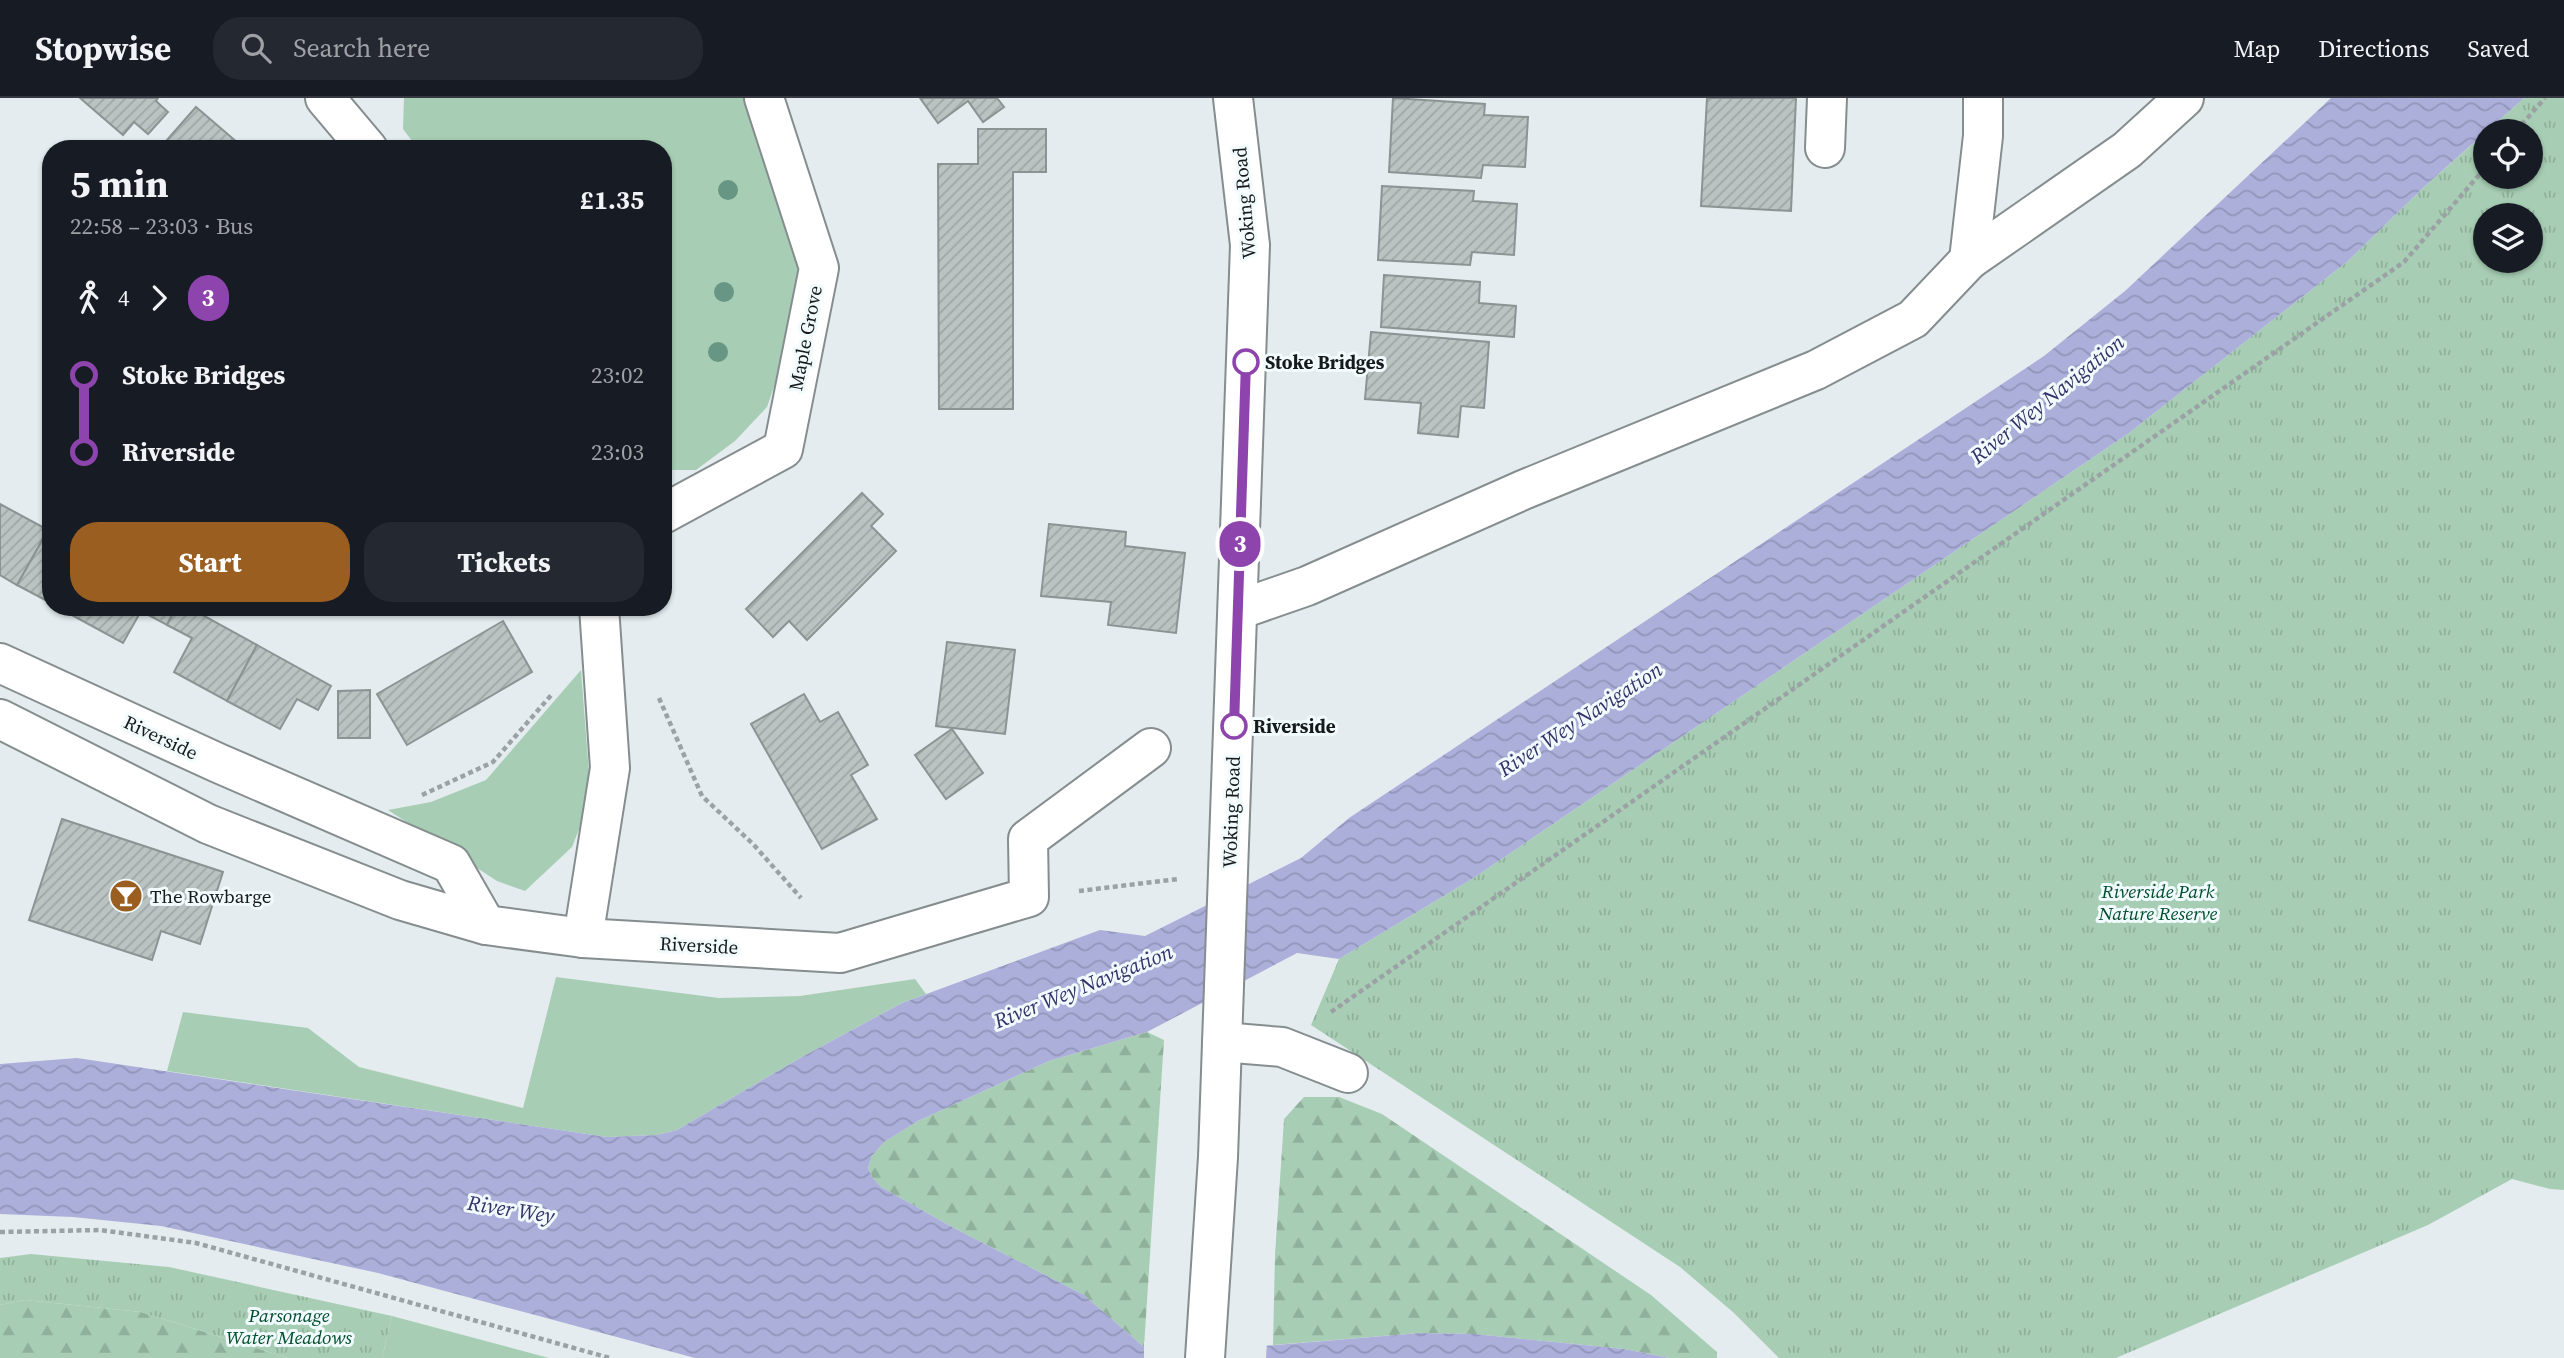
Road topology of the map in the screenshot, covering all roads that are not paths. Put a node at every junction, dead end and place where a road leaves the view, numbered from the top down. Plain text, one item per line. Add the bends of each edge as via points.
1 (326, 98) edge
2 (764, 98) edge
3 (1233, 98) edge
4 (1828, 98) edge
5 (1983, 98) edge
6 (2184, 98) edge
7 (361, 140) edge
8 (1825, 148) dead end
9 (1969, 260) junction
10 (672, 509) edge
11 (1238, 610) junction
12 (600, 616) edge
13 (0, 663) edge
14 (0, 719) edge
15 (1152, 748) dead end
16 (486, 925) junction
17 (583, 938) junction
18 (1222, 1027) junction
19 (1348, 1073) dead end
20 (1205, 1358) edge

1 - 7 street
2 - 10 street, Maple Grove via 819,268 783,449
3 - 11 street, Woking Road via 1250,245
4 - 8 street
5 - 9 street
6 - 9 street via 2127,150
9 - 11 street via 1913,319 1815,370 1307,586
11 - 18 street, Woking Road
12 - 17 street via 610,768
13 - 16 street, Riverside via 451,864
14 - 16 street, Riverside via 208,824 400,900
15 - 17 street, Riverside via 1028,839 1029,897 841,953
16 - 17 street, Riverside
18 - 19 street
18 - 20 street, Woking Road

